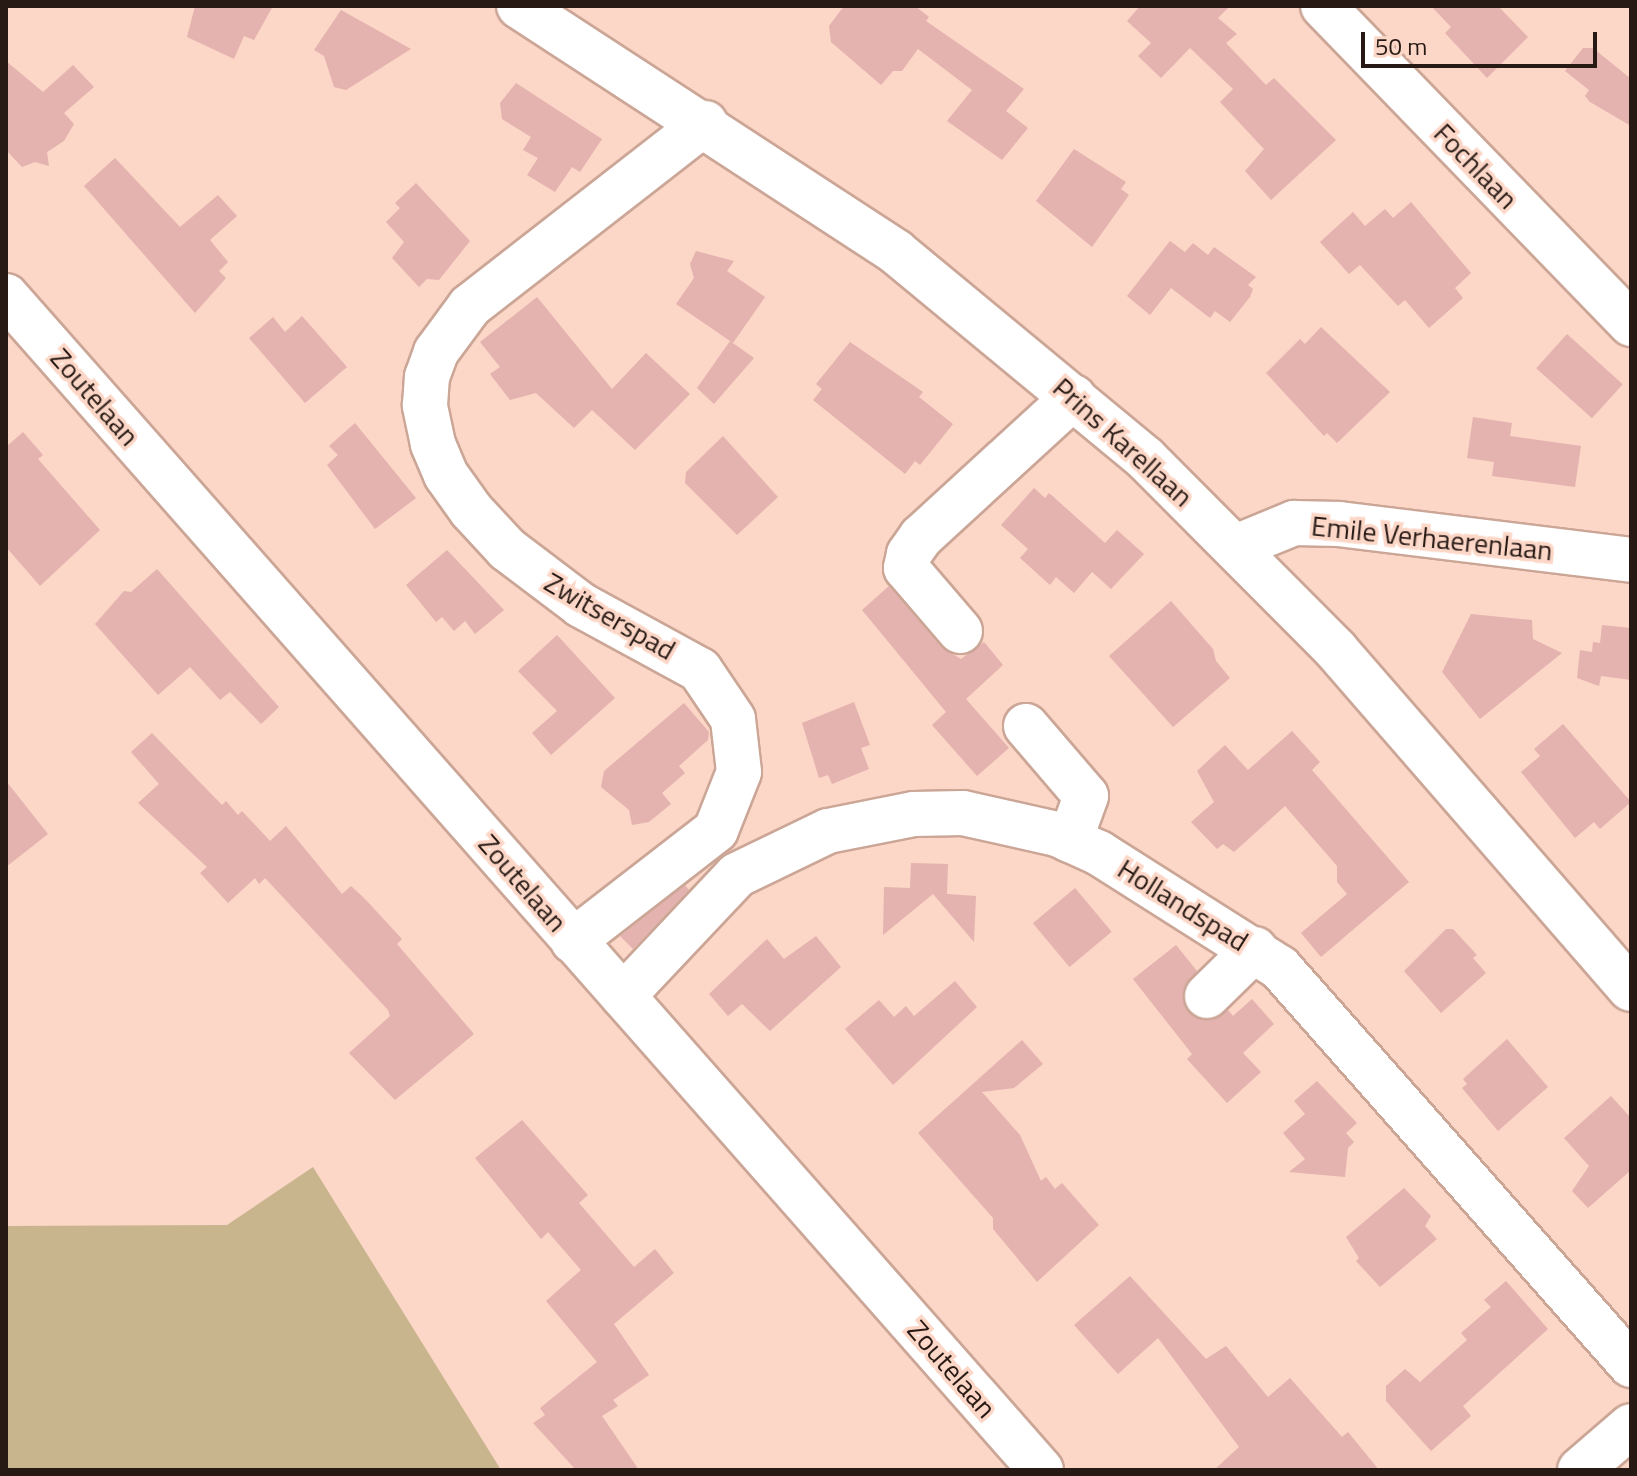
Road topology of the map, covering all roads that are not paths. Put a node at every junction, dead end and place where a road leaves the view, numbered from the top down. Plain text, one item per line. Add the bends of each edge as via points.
1 (519, 6) edge
2 (1323, 6) edge
3 (705, 123) junction
4 (6, 296) edge
5 (1631, 324) edge
6 (1074, 397) junction
7 (1238, 546) junction
8 (1631, 560) edge
9 (960, 631) dead end
10 (1026, 726) dead end
11 (1070, 840) junction
12 (573, 941) junction
13 (1255, 949) junction
14 (1631, 989) edge
15 (623, 996) junction
16 (1207, 996) dead end
17 (1631, 1365) edge
18 (1041, 1470) edge

1 - 3 street, Prins Karellaan
2 - 5 street, Fochlaan
3 - 6 street, Prins Karellaan via 896,252
3 - 12 street, Zwitserspad via 470,306 436,352 427,377 425,405 433,444 446,475 471,510 507,549 581,605 700,670 733,719 739,772 716,830
4 - 12 street, Zoutelaan
6 - 7 street, Prins Karellaan
6 - 9 street via 921,537 909,554 906,568
7 - 8 street, Emile Verhaerenlaan via 1294,523 1339,524
7 - 14 street, Prins Karellaan via 1336,650
10 - 11 street via 1086,796
11 - 13 street, Hollandspad
11 - 15 street, Hollandspad via 963,813 914,814 828,831 737,875
12 - 15 street, Zoutelaan
13 - 16 street
13 - 17 street, Hollandspad via 1280,968
15 - 18 street, Zoutelaan

